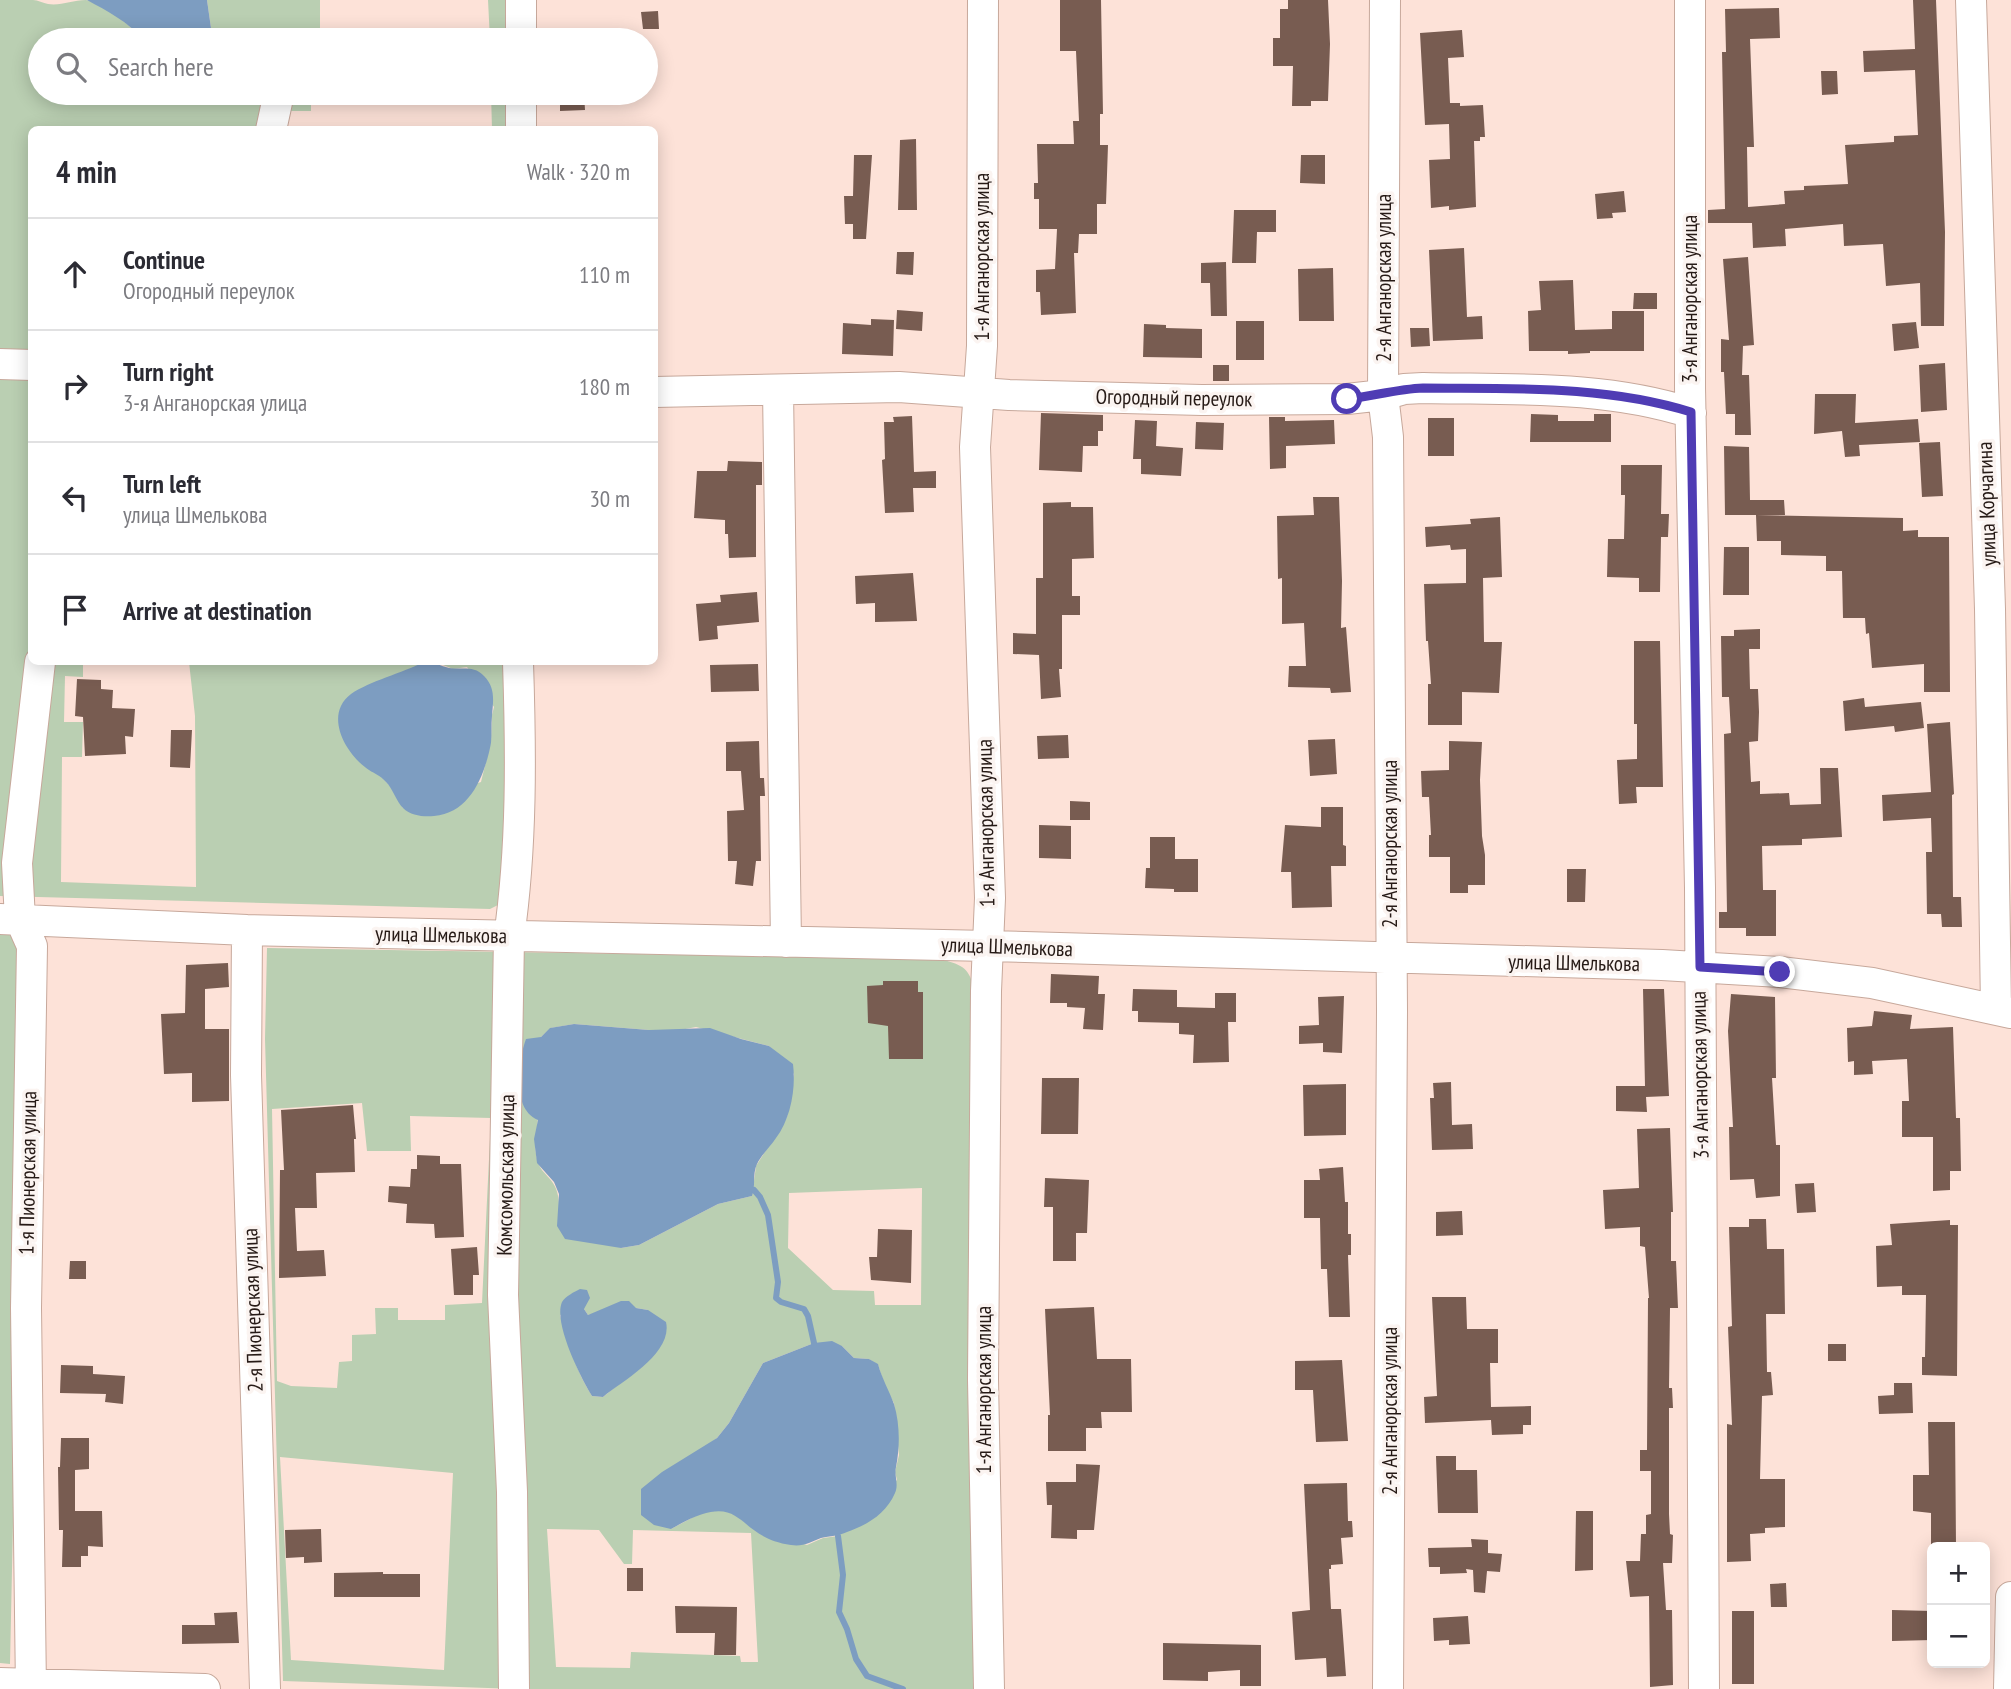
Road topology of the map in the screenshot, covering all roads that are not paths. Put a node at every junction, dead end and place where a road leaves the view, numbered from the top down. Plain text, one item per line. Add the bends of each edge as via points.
1 (521, 0) edge
2 (983, 0) edge
3 (1385, 0) edge
4 (1690, 0) edge
5 (1971, 0) edge
6 (521, 28) edge
7 (276, 105) edge
8 (521, 105) edge
9 (272, 126) edge
10 (521, 126) edge
11 (0, 364) edge
12 (28, 365) edge
13 (778, 390) junction
14 (658, 392) edge
15 (979, 392) junction
16 (1383, 395) junction
17 (1691, 412) junction
18 (40, 665) edge
19 (518, 665) edge
20 (10, 919) edge
21 (247, 930) junction
22 (509, 937) junction
23 (786, 942) junction
24 (988, 946) junction
25 (1391, 959) junction
26 (1700, 967) junction
27 (2004, 1011) edge
28 (2011, 1597) edge
29 (0, 1683) edge
30 (31, 1686) edge
31 (205, 1689) edge
32 (265, 1689) edge
33 (514, 1689) edge
34 (989, 1689) edge
35 (1388, 1689) edge
36 (1704, 1689) edge
37 (2008, 1689) edge

1 - 6 street
2 - 15 street, 1-я Анганорская улица
3 - 16 street, 2-я Анганорская улица
4 - 17 street, 3-я Анганорская улица
5 - 27 street, улица Корчагина
7 - 9 street
8 - 10 street
11 - 12 street
13 - 14 street, Огородный переулок
13 - 15 street, Огородный переулок via 899,387
13 - 23 street
15 - 16 street, Огородный переулок via 1202,400
15 - 24 street, 1-я Анганорская улица via 975,447
16 - 17 street, Огородный переулок via 1423,388 1599,393
16 - 25 street, 2-я Анганорская улица via 1388,437
17 - 26 street, 3-я Анганорская улица
18 - 20 street, 1-я Пионерская улица
19 - 22 street, Комсомольская улица via 521,739 516,889
20 - 21 street, улица Шмелькова
20 - 30 street, 1-я Пионерская улица via 32,946 26,1308
21 - 22 street, улица Шмелькова
21 - 32 street, 2-я Пионерская улица via 246,1075
22 - 23 street, улица Шмелькова
22 - 33 street, Комсомольская улица via 503,1295
23 - 24 street, улица Шмелькова
24 - 25 street, улица Шмелькова
24 - 34 street, 1-я Анганорская улица via 983,1380
25 - 26 street, улица Шмелькова
25 - 35 street, 2-я Анганорская улица
26 - 27 street, улица Шмелькова via 1872,983
26 - 36 street, 3-я Анганорская улица
28 - 37 street
29 - 30 street
30 - 31 street

